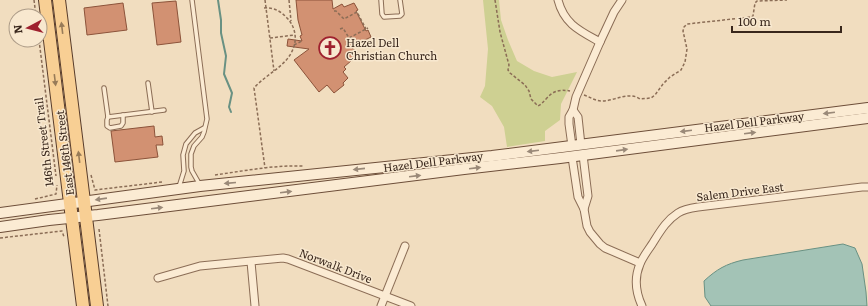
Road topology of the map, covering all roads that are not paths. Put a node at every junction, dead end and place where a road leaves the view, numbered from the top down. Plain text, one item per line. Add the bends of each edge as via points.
1 (45, 0) edge
2 (59, 0) edge
3 (192, 0) edge
4 (381, 0) edge
5 (400, 0) edge
6 (558, 0) edge
7 (622, 0) edge
8 (600, 42) junction
9 (148, 83) dead end
10 (104, 88) dead end
11 (868, 108) edge
12 (164, 110) dead end
13 (152, 112) junction
14 (123, 115) junction
15 (108, 117) junction
16 (868, 118) edge
17 (204, 128) junction
18 (576, 145) junction
19 (583, 155) junction
20 (572, 157) junction
21 (200, 186) junction
22 (868, 187) edge
23 (178, 189) junction
24 (84, 201) junction
25 (70, 203) junction
26 (584, 209) junction
27 (0, 213) edge
28 (86, 216) junction
29 (72, 218) junction
30 (0, 227) edge
31 (405, 246) dead end
32 (251, 262) junction
33 (640, 263) junction
34 (158, 278) dead end
35 (385, 296) junction
36 (83, 306) edge
37 (97, 306) edge
38 (255, 306) edge
39 (381, 306) edge
40 (411, 306) edge
41 (642, 306) edge

1 -> 25 main road, East 146th Street
24 -> 2 main road, East 146th Street
3 - 17 lane via 207,119
4 - 5 lane via 384,17 402,14
6 - 8 street via 563,14 575,28
7 - 8 street
8 - 18 street via 575,101 573,110 578,117
9 - 13 lane
10 - 15 lane
11 -> 18 main road, Hazel Dell Parkway
12 - 13 lane
13 - 14 lane
14 - 15 lane
14 - 15 lane via 121,126 110,128 107,126
19 -> 16 main road, Hazel Dell Parkway
17 - 21 lane via 202,137 192,150 191,158 192,171
17 - 23 lane via 195,133 186,144 183,155 184,172
18 - 19 lane
18 - 20 lane
18 -> 21 main road, Hazel Dell Parkway
19 - 20 main road, Hazel Dell Parkway
19 - 26 street via 588,196
20 - 26 street via 578,197
28 -> 20 main road, Hazel Dell Parkway
21 - 23 main road, Hazel Dell Parkway
22 - 33 street, Salem Drive East via 688,208 679,212 665,225
23 -> 24 main road, Hazel Dell Parkway
24 - 25 main road, Hazel Dell Parkway
24 - 28 main road, East 146th Street
25 - 27 main road, Hazel Dell Parkway
25 - 29 main road, East 146th Street
26 - 33 street via 587,226 600,244
28 - 29 main road, Hazel Dell Parkway
28 - 37 main road, East 146th Street
29 - 30 main road, Hazel Dell Parkway
29 - 36 main road, East 146th Street
31 - 35 street
32 - 34 street, Norwalk Drive via 200,266
32 - 35 street, Norwalk Drive via 288,259
32 - 38 street
33 - 41 street via 636,285
35 - 39 street
35 - 40 street, Norwalk Drive

